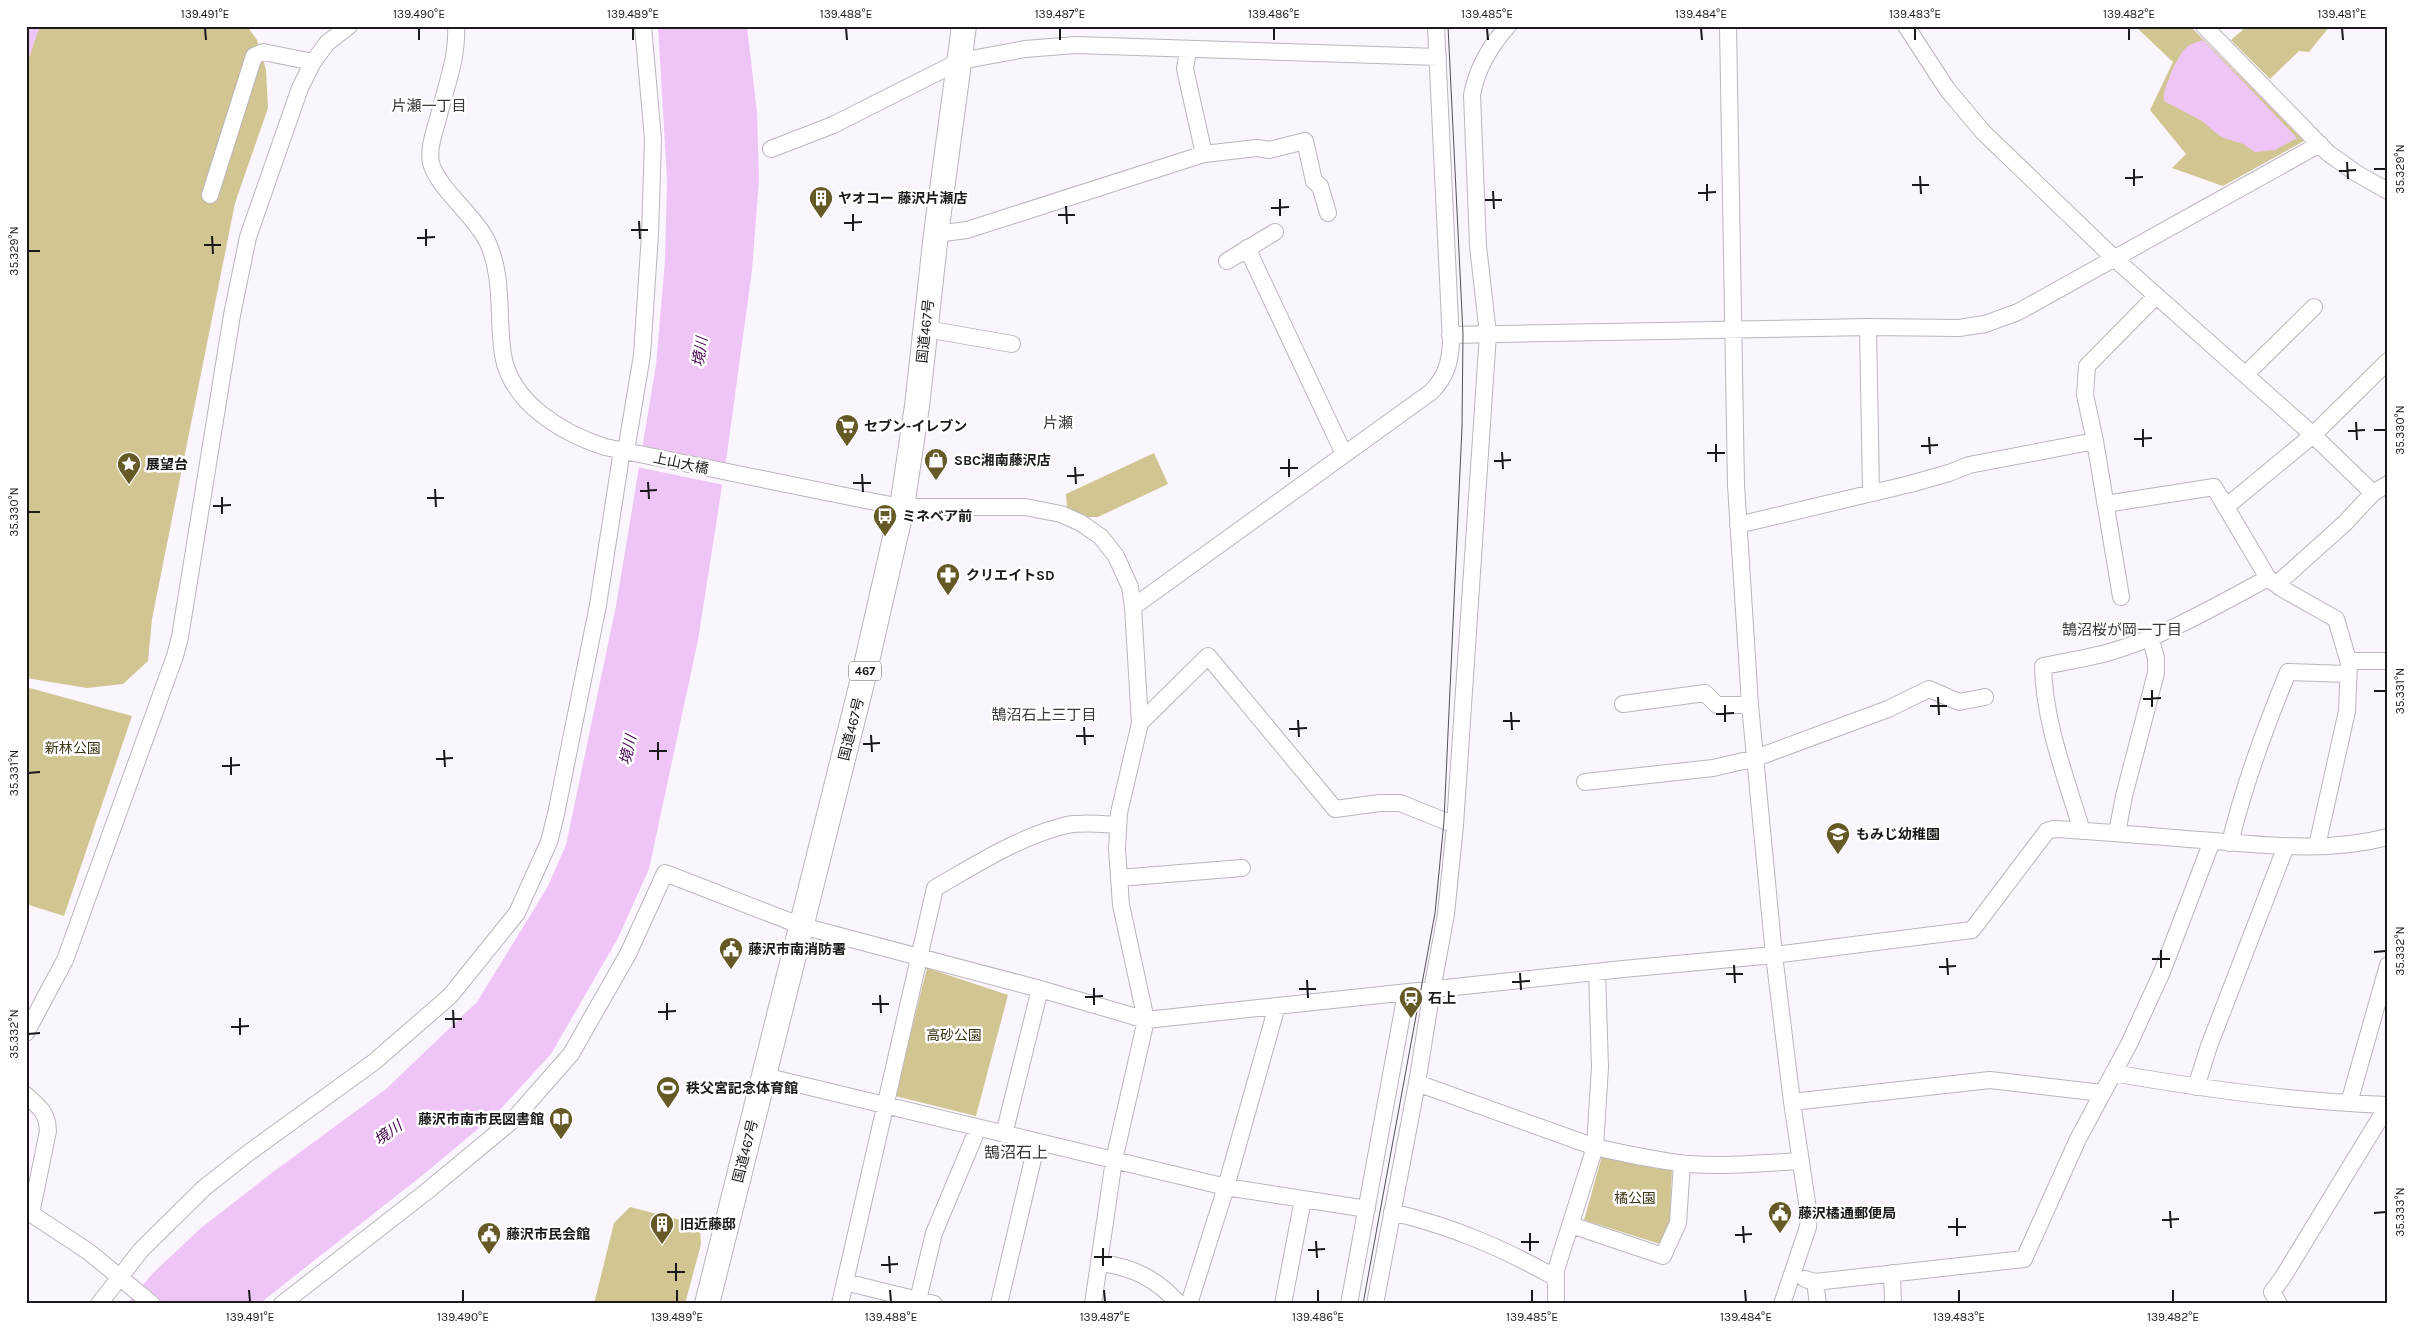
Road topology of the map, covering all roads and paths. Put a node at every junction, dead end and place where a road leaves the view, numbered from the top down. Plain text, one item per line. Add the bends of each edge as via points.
1 (349, 26) edge
2 (456, 26) edge
3 (643, 26) edge
4 (964, 26) edge
5 (1436, 26) edge
6 (1508, 26) edge
7 (1728, 26) edge
8 (1906, 26) edge
9 (2204, 26) edge
10 (1188, 50) junction
11 (1438, 57) junction
12 (960, 61) junction
13 (313, 62) junction
14 (2320, 144) junction
15 (771, 149) dead end
16 (1204, 154) junction
17 (2388, 191) edge
18 (210, 195) dead end
19 (1328, 214) dead end
20 (1275, 232) dead end
21 (936, 234) junction
22 (1247, 248) junction
23 (2114, 258) junction
24 (1226, 260) dead end
25 (2156, 296) junction
26 (2314, 306) dead end
27 (1868, 327) junction
28 (926, 329) junction
29 (1734, 329) junction
30 (1488, 334) junction
31 (1450, 335) junction
32 (1012, 344) dead end
33 (2388, 361) edge
34 (2245, 375) junction
35 (2313, 435) junction
36 (2095, 441) junction
37 (627, 451) junction
38 (1344, 454) junction
39 (2388, 484) edge
40 (1871, 492) junction
41 (2373, 493) junction
42 (2106, 504) junction
43 (2227, 506) junction
44 (902, 507) junction
45 (1738, 525) junction
46 (2272, 581) junction
47 (2121, 596) dead end
48 (1133, 607) junction
49 (2150, 637) junction
50 (2388, 661) edge
51 (2349, 667) junction
52 (1985, 698) dead end
53 (1623, 704) dead end
54 (1750, 706) junction
55 (1140, 723) junction
56 (1756, 758) junction
57 (1584, 782) dead end
58 (1118, 825) junction
59 (1455, 825) junction
60 (2082, 830) junction
61 (2117, 833) junction
62 (2388, 837) edge
63 (2212, 841) junction
64 (2230, 842) junction
65 (2286, 846) junction
66 (2317, 846) junction
67 (1242, 868) dead end
68 (1119, 878) junction
69 (802, 926) junction
70 (1774, 955) junction
71 (919, 957) junction
72 (2388, 965) edge
73 (1597, 972) junction
74 (1040, 990) junction
75 (1432, 990) junction
76 (1406, 993) junction
77 (1277, 1006) junction
78 (1146, 1020) junction
79 (26, 1033) edge
80 (2113, 1073) junction
81 (764, 1076) junction
82 (1418, 1083) junction
83 (2196, 1086) junction
84 (2102, 1093) junction
85 (26, 1095) edge
86 (1792, 1102) junction
87 (2349, 1103) junction
88 (885, 1105) junction
89 (2388, 1105) edge
90 (978, 1128) junction
91 (1004, 1134) junction
92 (1037, 1142) junction
93 (1594, 1148) junction
94 (1114, 1160) junction
95 (1800, 1161) junction
96 (1682, 1163) junction
97 (1226, 1187) junction
98 (1303, 1199) junction
99 (1367, 1209) junction
100 (1392, 1212) junction
101 (1571, 1225) junction
102 (1100, 1263) junction
103 (1892, 1273) junction
104 (1792, 1275) junction
105 (119, 1276) junction
106 (1556, 1278) junction
107 (845, 1282) junction
108 (1815, 1282) junction
109 (918, 1300) junction
110 (99, 1304) edge
111 (152, 1304) edge
112 (282, 1304) edge
113 (707, 1304) edge
114 (840, 1304) edge
115 (934, 1304) edge
116 (999, 1304) edge
117 (1093, 1304) edge
118 (1179, 1304) edge
119 (1189, 1304) edge
120 (1283, 1304) edge
121 (1349, 1304) edge
122 (1376, 1304) edge
123 (1556, 1304) edge
124 (1782, 1304) edge
125 (1818, 1304) edge
126 (1894, 1304) edge
127 (2279, 1304) edge

1 - 13 street via 327,43
2 - 37 street, 上山大橋 via 454,55 431,150 432,163 438,177 479,225 494,260 503,356 520,393 542,415 587,441
3 - 37 street via 652,139 650,234 642,355
4 - 12 highway, 国道467号 / 467
5 - 11 street
6 - 30 street via 1492,45 1476,78 1472,96 1478,246
7 - 29 street
8 - 23 street via 1946,89 1983,132
9 - 14 street
10 - 11 street
10 - 12 street via 1052,46
10 - 16 street via 1185,69
11 - 31 street
12 - 15 street via 833,125
12 - 21 highway, 国道467号 / 467
13 - 18 street via 263,52 254,56
13 - 79 street via 300,88 248,236 175,656 65,960
14 - 17 street via 2356,173
14 - 23 street
16 - 19 street via 1257,148 1269,150 1305,141 1314,180 1320,186
16 - 21 street via 967,230
20 - 22 street
21 - 28 highway, 国道467号 / 467
22 - 24 street
22 - 38 street
23 - 25 street
23 - 27 street via 2018,312 1985,324 1959,328
25 - 34 street
25 - 36 street via 2087,366 2085,395
26 - 34 street
27 - 29 street
27 - 40 street
28 - 32 street
28 - 44 highway, 国道467号 / 467
29 - 30 street
29 - 45 street
30 - 31 street
30 - 59 street
31 - 38 street via 1449,361 1442,380 1431,392
33 - 35 street
34 - 35 street
35 - 41 street
35 - 43 street
36 - 40 street via 1969,465
36 - 42 street
37 - 44 street, 上山大橋
37 - 105 street via 556,814 549,842 517,913 450,996 374,1062 204,1188
38 - 48 street
39 - 41 street
40 - 45 street
41 - 46 street via 2345,523
42 - 43 street via 2214,487
42 - 47 street
43 - 46 street
44 - 48 street, 上山大橋 via 1010,507 1061,514 1101,537 1116,556 1130,587
44 - 69 highway, 国道467号 / 467
45 - 54 street
46 - 49 street
46 - 51 street via 2336,619
48 - 55 street, 上山大橋
49 - 60 street via 2110,652 2043,666 2056,746
49 - 61 street via 2156,673
50 - 51 street
51 - 64 street via 2288,672 2254,760
51 - 66 street via 2347,711 2340,751
52 - 56 street via 1958,702 1929,689 1888,709
53 - 54 street via 1705,693 1717,705
54 - 56 street
55 - 58 street
55 - 59 street via 1208,656 1335,809 1400,803
56 - 57 street via 1713,768
56 - 70 street
58 - 68 street
58 - 71 street via 1069,825 1036,834 935,888
59 - 75 street via 1446,914
60 - 61 street
60 - 70 street via 2047,831 1972,930
61 - 63 street
62 - 66 street via 2362,844
63 - 64 street
63 - 80 street via 2162,972
64 - 65 street
65 - 66 street
65 - 83 street
67 - 68 street
68 - 78 street via 1124,925
69 - 71 street
69 - 81 highway, 国道467号 / 467
69 - 112 street via 665,873 628,954 570,1054 513,1120
70 - 73 street
70 - 86 street
71 - 74 street
71 - 88 street
72 - 87 street
73 - 75 street
73 - 93 street via 1600,1067
74 - 78 street
74 - 91 street
75 - 76 street
75 - 82 street
76 - 77 street
76 - 99 street
77 - 78 street
77 - 97 street
78 - 94 street
80 - 83 street
80 - 84 street
81 - 88 street
81 - 113 highway, 国道467号 / 467
82 - 93 street
82 - 100 street
83 - 87 street
84 - 86 street via 1990,1080
84 - 103 street via 2024,1259
85 - 105 street via 48,1118 33,1215
86 - 95 street
87 - 89 street
88 - 90 street
88 - 107 street
89 - 127 street via 2272,1292
90 - 91 street
90 - 109 street via 934,1233
91 - 92 street
92 - 94 street
92 - 116 street
93 - 96 street
93 - 101 street
94 - 97 street
94 - 102 street
95 - 96 street via 1728,1165
95 - 104 street via 1809,1216
96 - 101 street via 1678,1223 1663,1256
97 - 98 street
97 - 119 street
98 - 99 street
98 - 120 street
99 - 121 street
100 - 106 street via 1468,1234 1511,1252
100 - 122 street
101 - 106 street
102 - 117 street
102 - 118 street via 1113,1264 1147,1276
103 - 108 street
103 - 126 street
104 - 108 street
104 - 124 street
105 - 110 street
105 - 111 street
106 - 123 street
107 - 109 street
107 - 114 street
108 - 125 street
109 - 115 street

